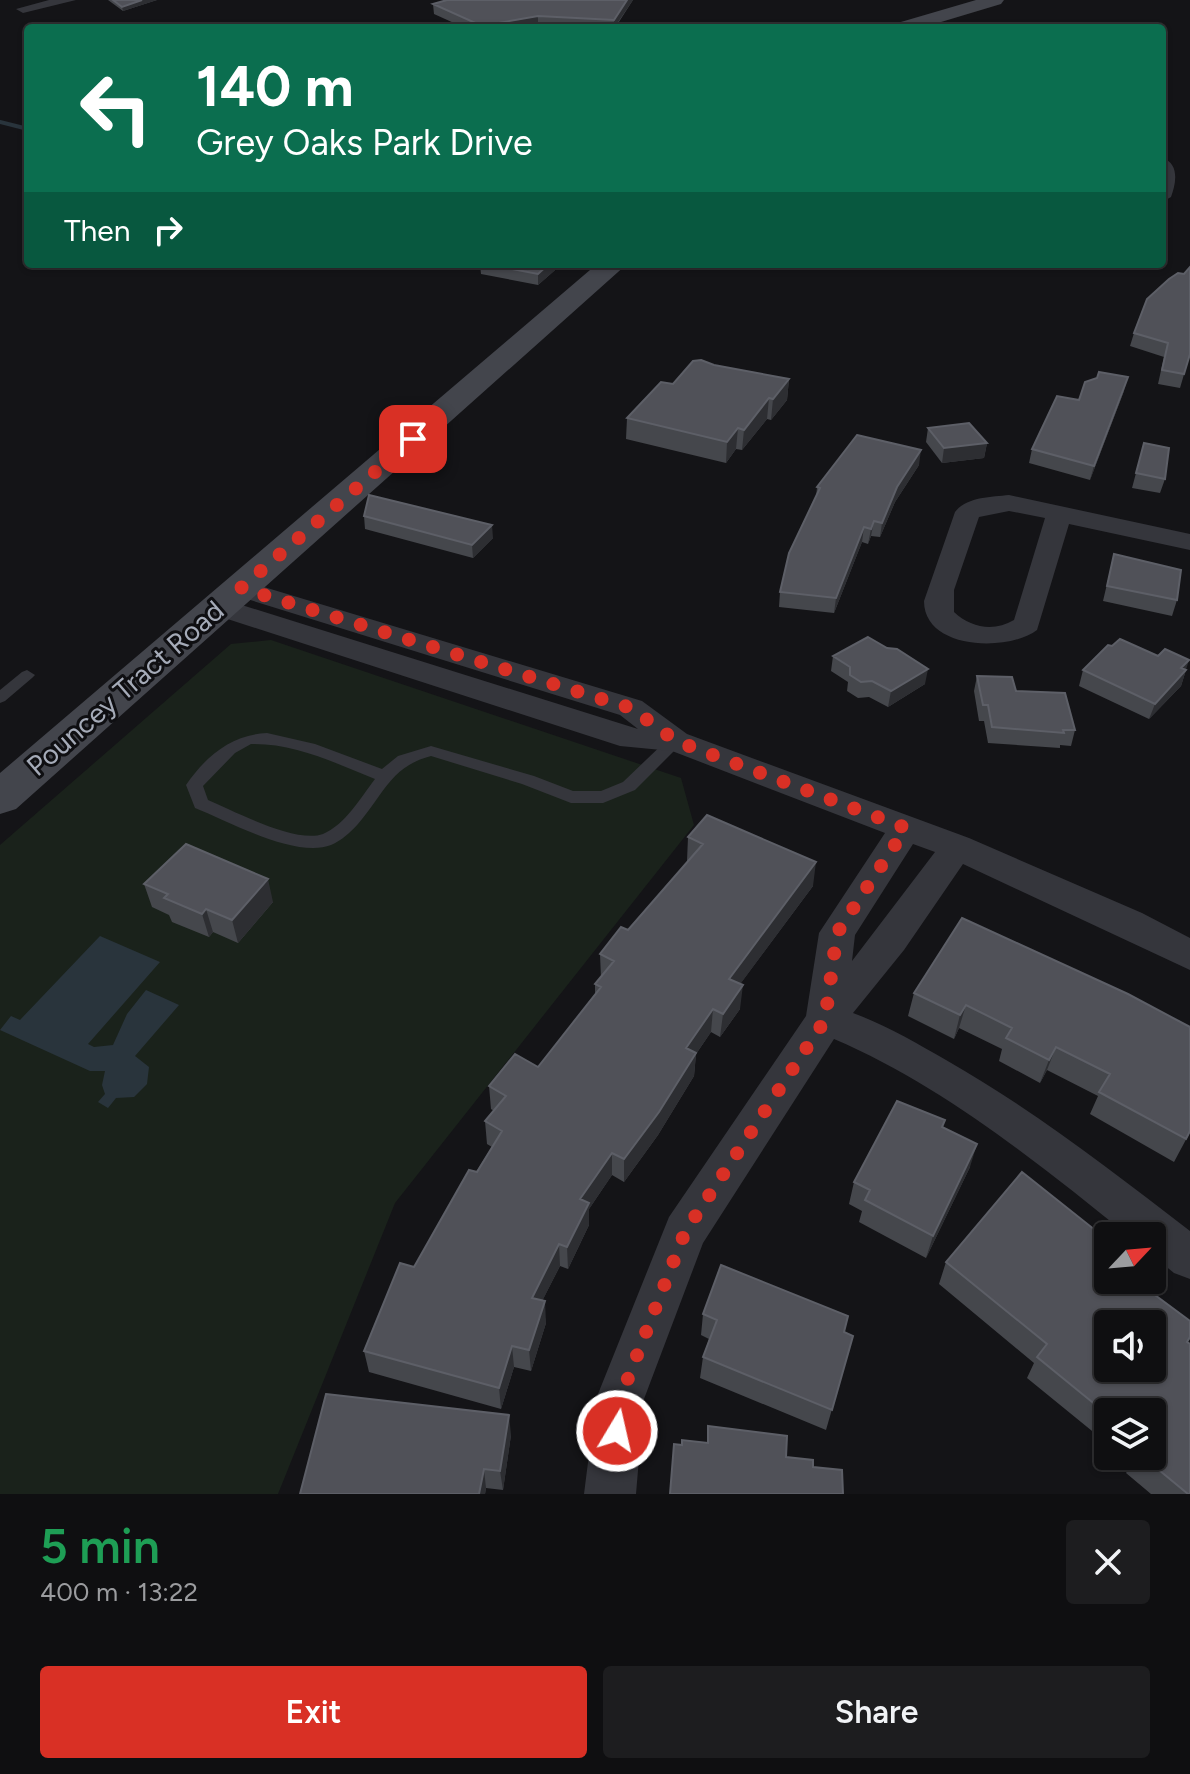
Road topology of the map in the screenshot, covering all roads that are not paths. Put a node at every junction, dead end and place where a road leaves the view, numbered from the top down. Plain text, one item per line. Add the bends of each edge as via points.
1 (70, 0) edge
2 (995, 0) edge
3 (18, 4) edge
4 (34, 19) dead end
5 (914, 24) edge
6 (1166, 180) edge
7 (1190, 182) edge
8 (608, 268) edge
9 (1059, 514) junction
10 (1190, 542) edge
11 (230, 597) junction
12 (27, 675) dead end
13 (0, 698) edge
14 (676, 741) junction
15 (386, 777) junction
16 (0, 798) edge
17 (906, 828) junction
18 (957, 847) junction
19 (1190, 955) edge
20 (825, 1020) junction
21 (1190, 1258) edge
22 (610, 1494) edge

1 - 3 street
2 - 5 main road
3 - 4 street
6 - 7 street
8 - 11 main road, Pouncey Tract Road
9 - 9 street via 997,503 968,512 937,599 941,614 958,628 984,636 1009,634 1027,624
9 - 10 street
11 - 14 street via 631,739
11 - 16 main road, Pouncey Tract Road
12 - 13 lane
14 - 15 lane via 629,786 603,797 571,797 431,751 398,762
14 - 17 street
15 - 15 lane via 335,838 316,843 201,804 194,785 236,743 261,738 283,740
17 - 18 street
17 - 20 street via 837,933
18 - 19 street
18 - 20 street
20 - 21 street via 850,1027 965,1090 1064,1157
20 - 22 street via 685,1232 620,1399

